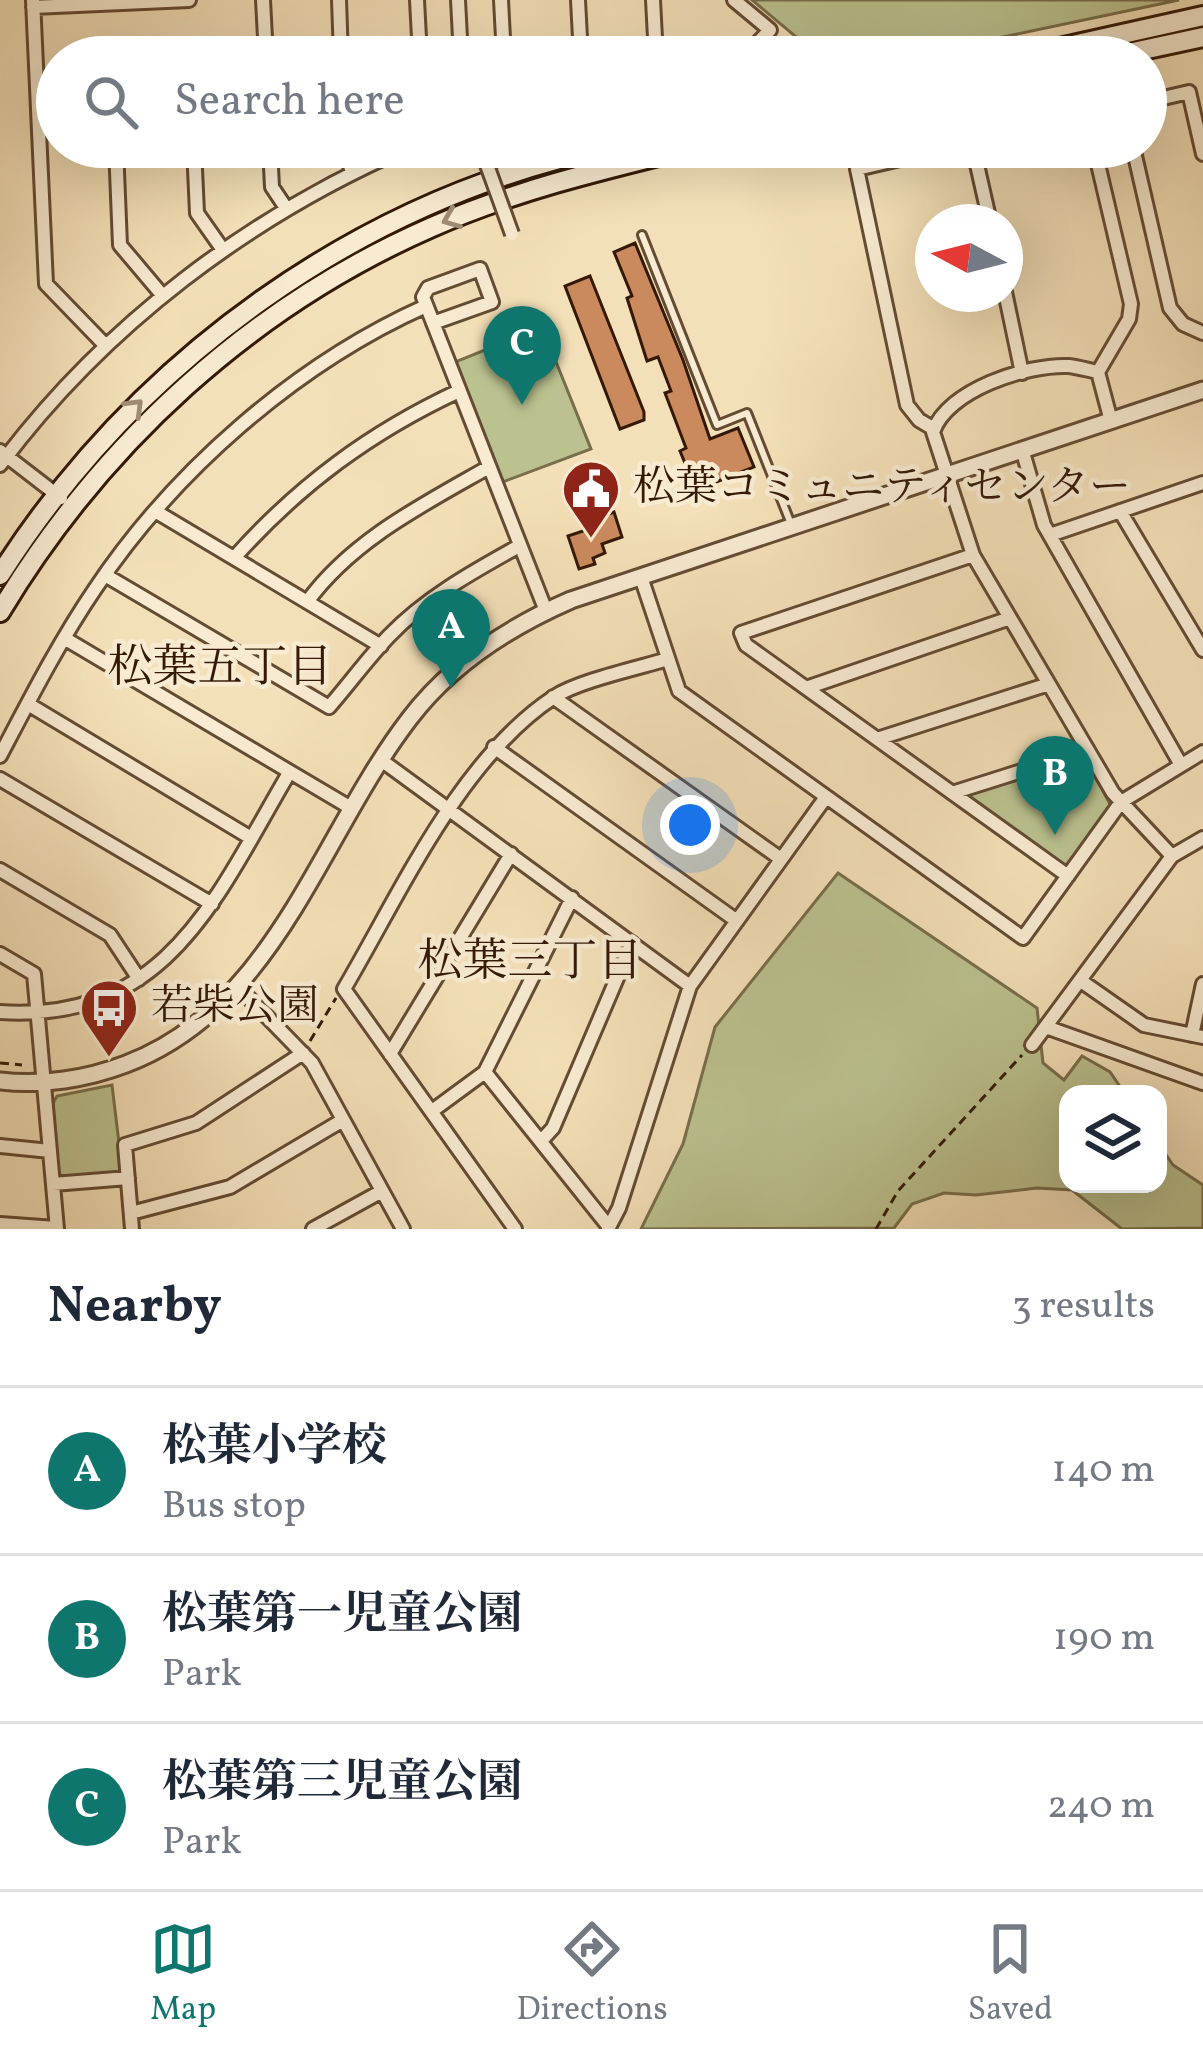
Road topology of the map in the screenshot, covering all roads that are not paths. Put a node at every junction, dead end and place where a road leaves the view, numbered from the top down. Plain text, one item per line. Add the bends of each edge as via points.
1 (189, 0) edge
2 (263, 0) edge
3 (339, 0) edge
4 (417, 0) edge
5 (458, 0) edge
6 (501, 0) edge
7 (578, 0) edge
8 (653, 0) edge
9 (734, 0) edge
10 (109, 2) edge
11 (33, 4) edge
12 (1203, 16) edge
13 (265, 36) edge
14 (340, 36) edge
15 (419, 36) edge
16 (460, 36) edge
17 (503, 36) edge
18 (580, 36) edge
19 (655, 36) edge
20 (764, 36) edge
21 (1113, 36) edge
22 (1203, 37) edge
23 (1167, 45) edge
24 (36, 62) edge
25 (1167, 97) edge
26 (1203, 154) edge
27 (41, 168) edge
28 (117, 168) edge
29 (195, 168) edge
30 (271, 168) edge
31 (351, 168) edge
32 (363, 168) edge
33 (488, 168) edge
34 (533, 168) edge
35 (860, 168) edge
36 (978, 168) edge
37 (1099, 168) edge
38 (1138, 168) edge
39 (352, 173) junction
40 (986, 204) edge
41 (286, 208) junction
42 (512, 235) dead end
43 (642, 235) dead end
44 (223, 250) junction
45 (163, 296) junction
46 (426, 306) junction
47 (1009, 312) edge
48 (433, 323) junction
49 (1203, 334) edge
50 (106, 346) junction
51 (1098, 372) junction
52 (1022, 373) junction
53 (1203, 390) edge
54 (459, 391) junction
55 (1111, 421) junction
56 (934, 429) junction
57 (1022, 449) junction
58 (2, 457) edge
59 (488, 466) junction
60 (946, 475) junction
61 (1198, 485) edge
62 (63, 500) junction
63 (1203, 505) edge
64 (155, 511) junction
65 (1120, 511) junction
66 (792, 526) junction
67 (1050, 535) junction
68 (519, 546) junction
69 (974, 555) junction
70 (234, 558) junction
71 (0, 575) edge
72 (105, 575) junction
73 (640, 577) junction
74 (307, 602) junction
75 (546, 611) junction
76 (0, 612) edge
77 (1010, 618) junction
78 (64, 638) junction
79 (380, 646) junction
80 (1203, 650) edge
81 (668, 659) junction
82 (1049, 684) junction
83 (806, 688) junction
84 (553, 697) junction
85 (28, 704) junction
86 (877, 740) junction
87 (494, 747) junction
88 (1088, 750) junction
89 (1203, 752) edge
90 (0, 756) edge
91 (381, 760) junction
92 (1181, 765) junction
93 (290, 773) junction
94 (0, 779) edge
95 (952, 793) junction
96 (826, 796) junction
97 (1121, 802) junction
98 (351, 808) junction
99 (450, 809) junction
100 (251, 838) junction
101 (1203, 838) edge
102 (511, 854) junction
103 (1172, 856) junction
104 (782, 859) junction
105 (0, 870) edge
106 (1068, 876) junction
107 (572, 898) junction
108 (212, 904) junction
109 (737, 921) junction
110 (632, 943) junction
111 (0, 954) edge
112 (139, 980) junction
113 (1081, 981) junction
114 (1203, 984) edge
115 (691, 986) junction
116 (239, 988) junction
117 (0, 1012) edge
118 (38, 1014) junction
119 (1046, 1027) junction
120 (1197, 1036) edge
121 (1032, 1046) road end
122 (303, 1053) junction
123 (390, 1054) junction
124 (485, 1072) junction
125 (0, 1082) edge
126 (44, 1082) junction
127 (1203, 1083) edge
128 (432, 1111) junction
129 (343, 1120) junction
130 (541, 1141) junction
131 (0, 1146) edge
132 (50, 1151) junction
133 (128, 1178) junction
134 (53, 1184) junction
135 (382, 1191) junction
136 (131, 1214) junction
137 (0, 1224) edge
138 (57, 1228) edge
139 (609, 1228) edge
140 (132, 1229) edge
141 (314, 1229) edge
142 (404, 1229) edge
143 (515, 1229) edge

1 - 10 street
2 - 13 street
3 - 14 street
4 - 15 street
5 - 16 street
6 - 17 street
7 - 18 street
8 - 19 street
9 - 20 street via 770,30
10 - 11 street
11 - 24 street
12 - 21 main road
22 - 23 main road
25 - 26 street via 1189,92
27 - 50 street via 46,284
28 - 45 street via 120,245
29 - 44 street via 197,213
30 - 41 street
31 - 39 street
32 - 39 street
33 - 42 street, bridge
34 - 62 main road via 422,209 262,298 165,377
35 - 56 street via 907,405
36 - 40 street
37 - 51 street via 1131,311
38 - 49 street via 1170,308
39 - 41 street
41 - 44 street
43 - 66 lane via 717,425 747,413
44 - 45 street
45 - 50 street
46 - 48 street
46 - 48 street via 428,288 480,269 492,302
46 - 64 street via 278,398
47 - 52 street
48 - 54 street
50 - 58 street
51 - 52 street via 1068,366
51 - 55 street
52 - 56 street via 961,398
53 - 55 street
54 - 59 street
54 - 70 street via 343,455
55 - 57 street
56 - 60 street
57 - 60 street
57 - 67 street
58 - 62 street
59 - 68 street
59 - 74 street via 382,531
60 - 66 street
60 - 69 street
61 - 63 street
61 - 65 street
62 - 71 main road
62 - 76 main road
64 - 70 street
64 - 72 street
65 - 67 street
65 - 80 street
66 - 73 street
67 - 92 street
68 - 75 street
68 - 79 street via 417,611
69 - 77 street
69 - 83 street via 741,633
70 - 74 street
72 - 78 street
72 - 79 street via 329,707
73 - 75 street
73 - 81 street
74 - 79 street
75 - 91 street via 466,661
77 - 82 street
77 - 83 street
78 - 85 street
78 - 93 street
81 - 84 street
81 - 96 street via 679,691
82 - 86 street
82 - 88 street
83 - 86 street
84 - 87 street
84 - 104 street
85 - 90 street
85 - 100 street
86 - 95 street
87 - 99 street
87 - 109 street
88 - 95 street
88 - 97 street
89 - 92 street
91 - 98 street
91 - 99 street
92 - 97 street
93 - 98 street
93 - 100 street
94 - 108 street
95 - 106 street
96 - 104 street
96 - 106 street via 1023,938
97 - 103 street
97 - 106 street
98 - 116 street
99 - 102 street
99 - 123 street via 344,988
100 - 108 street
101 - 103 street
102 - 107 street
102 - 123 street
103 - 113 street
104 - 109 street
105 - 112 street via 110,935
107 - 110 street
107 - 124 street
108 - 112 street via 175,953
109 - 115 street
110 - 115 street
110 - 130 street
111 - 118 street via 34,974
112 - 118 street
113 - 119 street
113 - 120 street via 1144,1025
114 - 120 street
115 - 139 street
116 - 122 street
116 - 126 street via 205,1021 148,1056
117 - 118 street
118 - 126 street
119 - 121 street
119 - 127 street
122 - 129 street
122 - 133 street via 196,1124 125,1145
123 - 128 street
124 - 128 street
124 - 130 street
125 - 126 street
126 - 132 street
128 - 143 street
129 - 135 street
129 - 136 street via 230,1187
130 - 139 street
131 - 132 street
132 - 134 street
133 - 134 street
133 - 136 street
134 - 138 street
135 - 141 street
135 - 142 street
136 - 140 street
137 - 138 street

